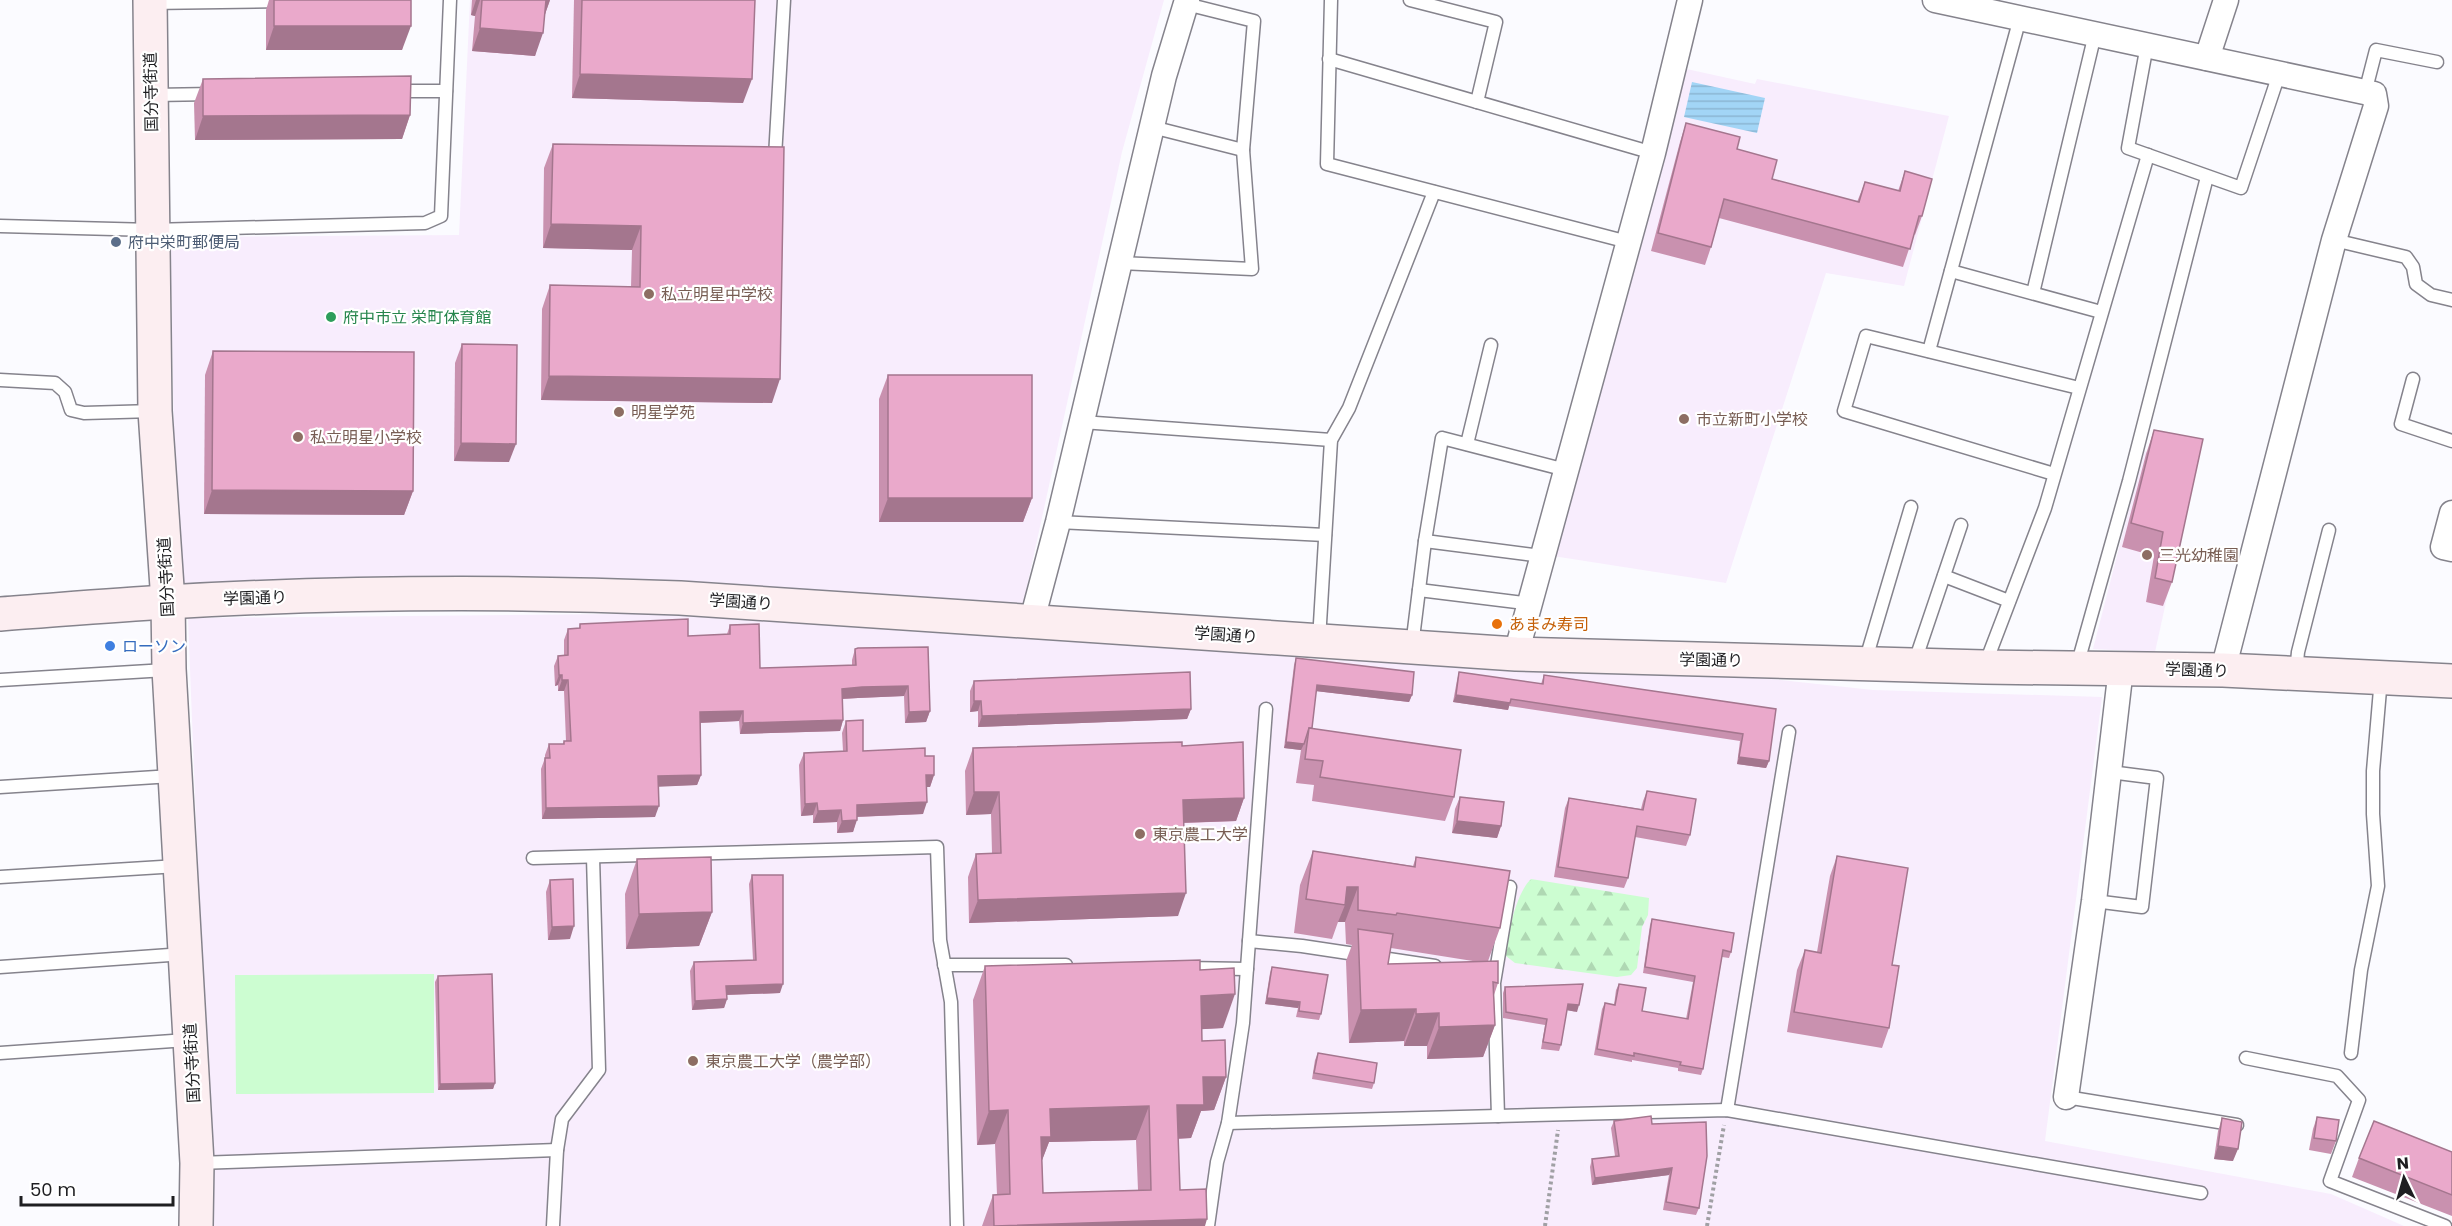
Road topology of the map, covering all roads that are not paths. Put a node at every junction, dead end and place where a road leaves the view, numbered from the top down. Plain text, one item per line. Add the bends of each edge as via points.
1 (450, 0) edge
2 (784, 0) edge
3 (1331, 0) edge
4 (1410, 0) edge
5 (1690, 0) edge
6 (2226, 0) edge
7 (150, 1) edge
8 (301, 1) edge
9 (1949, 1) edge
10 (1187, 2) edge
11 (2020, 18) junction
12 (2095, 34) junction
13 (2147, 45) junction
14 (2207, 58) junction
15 (1329, 59) junction
16 (2437, 62) dead end
17 (2279, 74) junction
18 (446, 91) junction
19 (387, 92) edge
20 (222, 94) edge
21 (2374, 94) junction
22 (151, 95) junction
23 (1477, 102) junction
24 (1152, 127) junction
25 (1243, 150) junction
26 (1653, 153) junction
27 (2148, 155) junction
28 (775, 157) edge
29 (2207, 177) junction
30 (1434, 192) junction
31 (0, 226) edge
32 (152, 230) junction
33 (2334, 240) junction
34 (1628, 243) junction
35 (1120, 263) junction
36 (1951, 271) junction
37 (2033, 293) junction
38 (2452, 300) edge
39 (2101, 312) junction
40 (1491, 345) dead end
41 (1929, 351) junction
42 (2413, 379) dead end
43 (0, 380) edge
44 (2079, 387) junction
45 (155, 411) junction
46 (1082, 422) junction
47 (1330, 440) junction
48 (2452, 441) edge
49 (1467, 444) junction
50 (1566, 470) junction
51 (2054, 474) junction
52 (1911, 507) dead end
53 (2452, 513) edge
54 (1058, 522) junction
55 (1961, 525) dead end
56 (2329, 530) dead end
57 (1325, 535) junction
58 (1425, 541) junction
59 (2452, 549) edge
60 (1541, 556) junction
61 (1944, 576) junction
62 (1419, 591) junction
63 (2009, 601) junction
64 (168, 602) junction
65 (1532, 604) junction
66 (0, 614) edge
67 (1032, 620) junction
68 (1318, 641) junction
69 (1412, 647) junction
70 (1516, 654) junction
71 (1865, 663) junction
72 (1913, 665) junction
73 (1984, 667) junction
74 (2077, 667) junction
75 (2121, 668) junction
76 (170, 669) junction
77 (2223, 670) junction
78 (2296, 673) junction
79 (2381, 677) junction
80 (0, 680) edge
81 (2452, 681) edge
82 (1266, 709) dead end
83 (1789, 732) dead end
84 (2110, 772) junction
85 (176, 775) junction
86 (0, 787) edge
87 (593, 857) junction
88 (533, 858) dead end
89 (180, 866) junction
90 (0, 877) edge
91 (1510, 887) edge
92 (2094, 901) junction
93 (1249, 941) junction
94 (185, 954) junction
95 (944, 965) junction
96 (1076, 965) edge
97 (0, 967) edge
98 (1167, 967) edge
99 (1450, 968) edge
100 (1247, 969) junction
101 (190, 1040) junction
102 (0, 1053) edge
103 (2351, 1053) dead end
104 (2246, 1058) dead end
105 (2066, 1097) joint
106 (1726, 1110) junction
107 (1498, 1116) junction
108 (1228, 1123) junction
109 (2240, 1126) edge
110 (557, 1150) junction
111 (197, 1163) junction
112 (2201, 1192) dead end
113 (196, 1226) edge
114 (553, 1226) edge
115 (957, 1226) edge
116 (1208, 1226) edge
117 (2445, 1226) edge

1 - 18 lane
2 - 28 lane
3 - 15 lane
4 - 23 lane via 1496,22
5 - 26 street
6 - 14 street
7 - 8 lane
7 - 22 street, 国分寺街道
9 - 11 street
10 - 24 street
10 - 25 lane via 1254,21
11 - 12 street
11 - 36 lane
12 - 13 street
12 - 37 lane
13 - 14 street
13 - 27 lane via 2128,148
14 - 17 street
15 - 23 lane
15 - 30 lane via 1327,164
16 - 21 lane via 2376,50 2367,85
17 - 21 street
17 - 29 lane via 2241,188
18 - 19 lane
18 - 32 lane via 441,216 425,223
20 - 22 lane
21 - 33 street via 2376,106
22 - 32 street, 国分寺街道
23 - 26 lane
24 - 25 lane
24 - 35 street
25 - 35 lane via 1252,269
26 - 34 street
27 - 29 lane
27 - 39 lane
29 - 74 lane
30 - 34 lane
30 - 47 lane via 1349,408
31 - 32 lane
32 - 45 street, 国分寺街道
33 - 38 lane via 2406,257 2413,267 2416,284 2431,295
33 - 77 street
34 - 50 street
35 - 46 street
36 - 37 lane
36 - 41 lane
37 - 39 lane
39 - 44 lane
40 - 49 lane
41 - 44 lane
41 - 51 lane via 1866,336 1844,411
42 - 48 lane via 2401,424
43 - 45 lane via 55,384 65,392 70,410 84,413
44 - 51 lane
45 - 64 street, 国分寺街道
46 - 47 lane
46 - 54 street
47 - 57 lane
49 - 50 lane
49 - 58 lane via 1442,438
50 - 60 street
51 - 63 lane
52 - 71 lane
53 - 59 street via 2443,547
54 - 57 lane
54 - 67 street
55 - 61 lane
56 - 78 lane
57 - 68 lane
58 - 60 lane
58 - 62 lane
60 - 65 street
61 - 63 lane
61 - 72 lane
62 - 65 lane
62 - 69 lane
63 - 73 lane
64 - 66 street, 学園通り
64 - 67 street, 学園通り via 378,594 547,593
64 - 76 street, 国分寺街道
65 - 70 street
67 - 68 street, 学園通り
68 - 69 street, 学園通り
69 - 70 street, 学園通り
70 - 71 street, 学園通り
71 - 72 street, 学園通り
72 - 73 street, 学園通り
73 - 74 street, 学園通り
74 - 75 street, 学園通り
75 - 77 street, 学園通り
75 - 84 street
76 - 80 lane
76 - 85 street, 国分寺街道
77 - 78 street, 学園通り
78 - 79 street, 学園通り
79 - 81 street, 学園通り
79 - 103 lane via 2373,771 2378,886 2361,970
82 - 93 lane
83 - 106 lane
84 - 92 street
84 - 92 lane via 2157,778 2142,907
85 - 86 lane
85 - 89 street, 国分寺街道
87 - 88 lane
87 - 95 lane via 937,847
87 - 110 lane via 599,1070 562,1119
89 - 90 lane
89 - 94 street, 国分寺街道
91 - 107 lane via 1490,974
92 - 105 street
93 - 99 lane
93 - 100 lane
94 - 97 lane
94 - 101 street, 国分寺街道
95 - 96 lane
95 - 115 lane via 951,1002
98 - 100 lane
100 - 108 lane
101 - 102 lane
101 - 111 street, 国分寺街道
104 - 117 lane via 2337,1076 2359,1100 2330,1181
105 - 109 lane
106 - 107 lane
106 - 112 lane
107 - 108 lane
108 - 116 lane via 1217,1162
110 - 111 lane
110 - 114 lane
111 - 113 street, 国分寺街道

